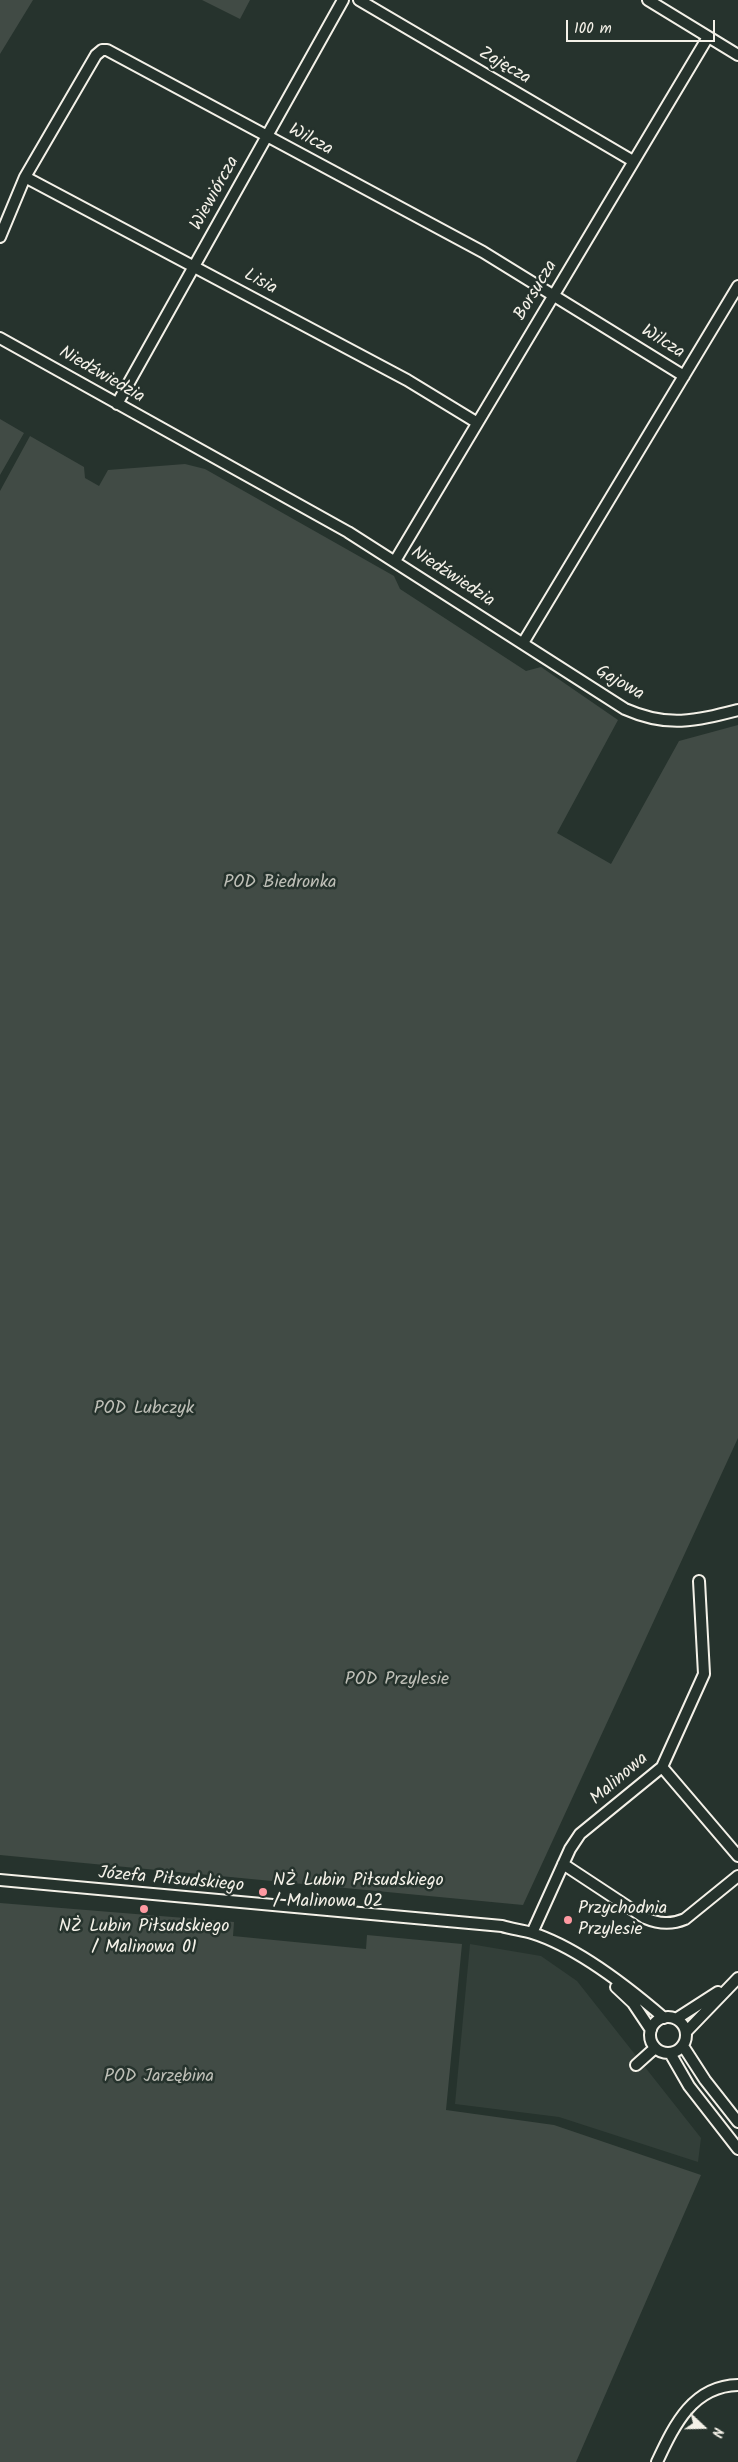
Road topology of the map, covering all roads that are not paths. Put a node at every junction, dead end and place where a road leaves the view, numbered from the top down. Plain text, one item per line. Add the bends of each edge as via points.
1 (343, 0) edge
2 (359, 0) edge
3 (648, 0) edge
4 (708, 37) junction
5 (738, 56) edge
6 (266, 136) junction
7 (633, 161) junction
8 (25, 177) junction
9 (0, 237) edge
10 (194, 267) junction
11 (738, 286) edge
12 (553, 296) junction
13 (0, 338) edge
14 (684, 376) junction
15 (118, 404) junction
16 (476, 422) junction
17 (395, 561) junction
18 (523, 643) junction
19 (738, 710) edge
20 (699, 1581) dead end
21 (662, 1767) junction
22 (738, 1856) edge
23 (563, 1864) junction
24 (738, 1876) edge
25 (0, 1880) edge
26 (532, 1933) junction
27 (598, 1969) junction
28 (738, 1978) edge
29 (726, 1988) junction
30 (664, 2018) junction
31 (676, 2019) junction
32 (651, 2030) junction
33 (686, 2032) junction
34 (683, 2046) junction
35 (655, 2048) junction
36 (670, 2053) junction
37 (636, 2065) dead end
38 (738, 2122) edge
39 (738, 2149) edge
40 (738, 2385) edge
41 (656, 2462) edge

1 - 6 street, Wiewiórcza
2 - 7 street, Zajęcza
3 - 4 street
4 - 5 street
4 - 7 street, Borsucza
6 - 8 street, Wilcza via 102,50 96,55
6 - 10 street, Wiewiórcza
6 - 12 street, Wilcza via 483,252
7 - 12 street, Borsucza
8 - 9 street, Wilcza
8 - 10 street, Lisia
10 - 15 street, Wiewiórcza
10 - 16 street, Lisia via 407,380
11 - 14 street
12 - 14 street, Wilcza
12 - 16 street, Borsucza
13 - 15 street, Niedźwiedzia
14 - 18 street
15 - 17 street, Niedźwiedzia
16 - 17 street, Borsucza
17 - 18 street, Niedźwiedzia
18 - 19 street, Gajowa via 616,704 640,716 684,722
20 - 21 street, Malinowa via 704,1674
21 - 22 street
21 - 23 street, Malinowa via 580,1834
23 - 24 street via 655,1923 675,1924 685,1919
23 - 26 street, Malinowa
25 - 26 street, Józefa Piłsudskiego via 502,1926
26 - 27 street, Józefa Piłsudskiego via 569,1949
27 - 30 street, Józefa Piłsudskiego
27 - 32 street, Józefa Piłsudskiego via 633,2003
28 - 29 street
29 - 31 street
29 - 33 street
30 - 31 street
30 - 32 street
31 - 33 street
32 - 35 street
33 - 34 street
34 - 36 street
34 - 38 street
35 - 36 street
35 - 37 street
36 - 39 street via 689,2086
40 - 41 street via 712,2390 694,2401 681,2414

